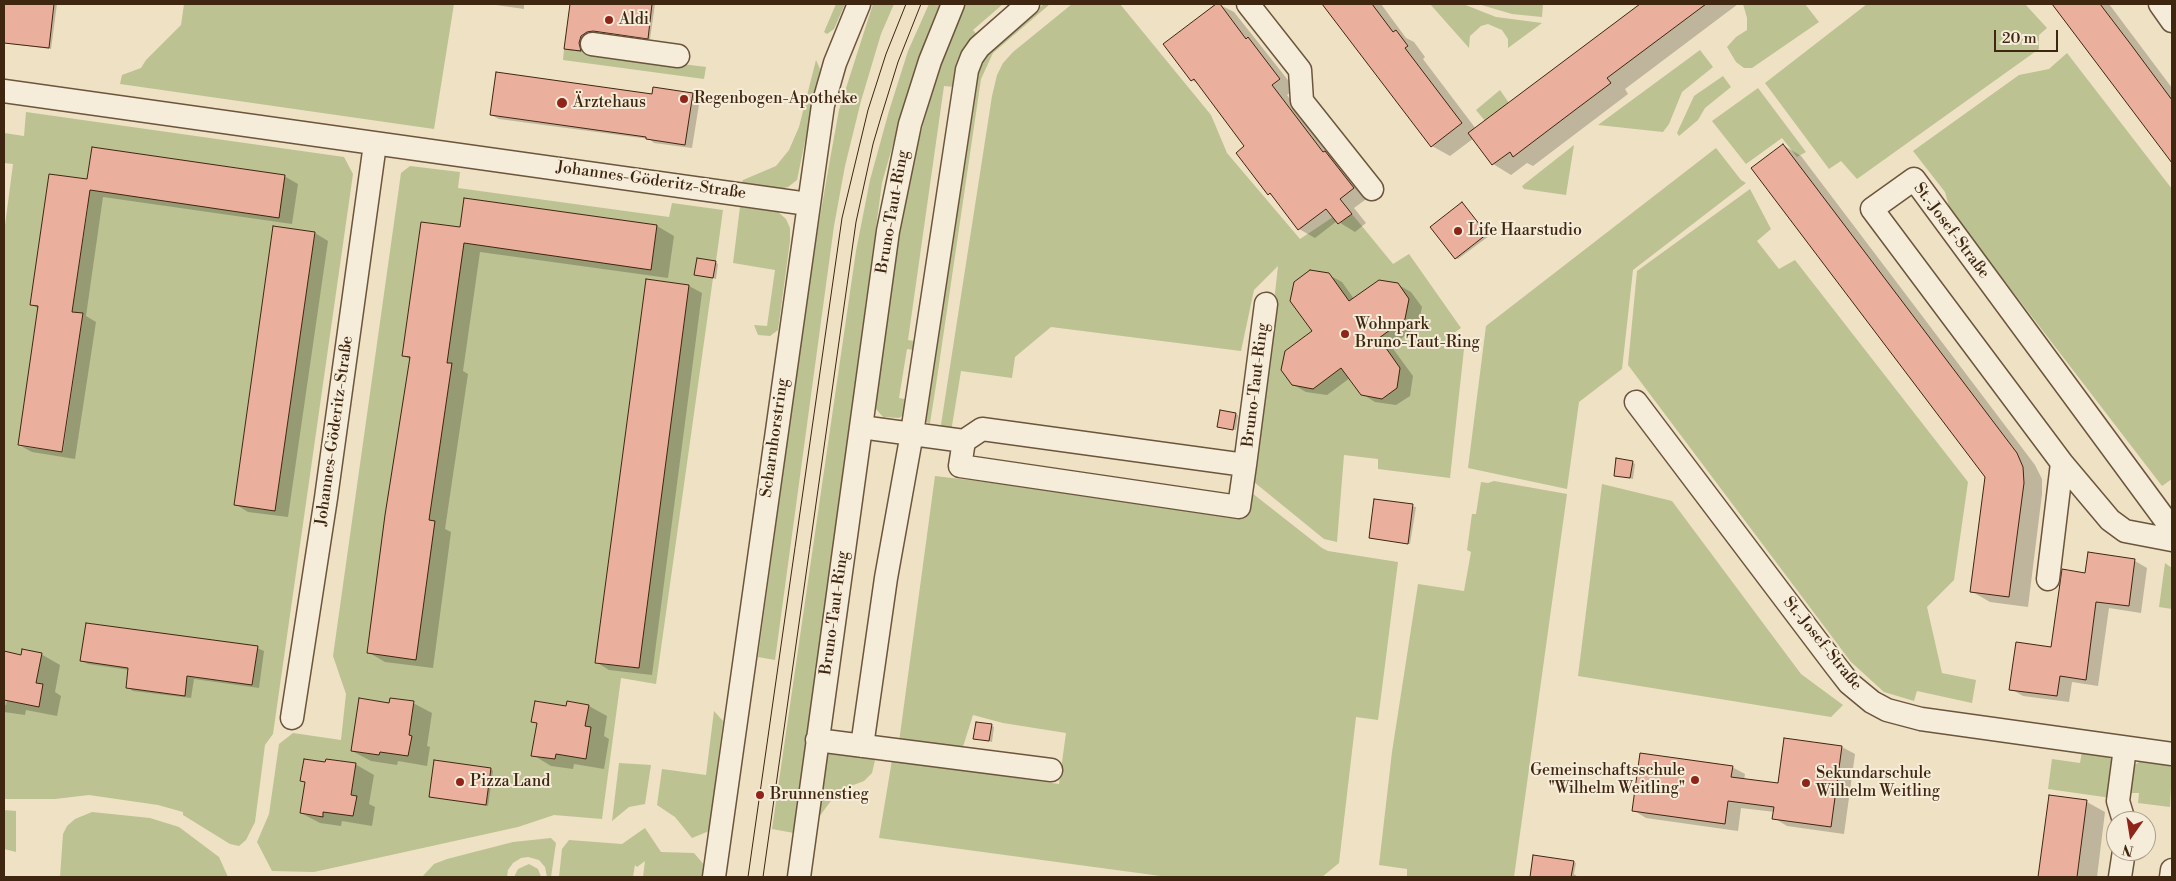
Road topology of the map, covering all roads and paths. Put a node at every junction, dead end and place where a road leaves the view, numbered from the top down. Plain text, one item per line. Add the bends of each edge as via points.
1 (858, 4) edge
2 (953, 4) edge
3 (1028, 4) edge
4 (1248, 4) edge
5 (2160, 4) edge
6 (2172, 21) edge
7 (592, 44) dead end
8 (678, 56) dead end
9 (4, 91) edge
10 (375, 144) junction
11 (1372, 190) dead end
12 (808, 204) junction
13 (1266, 304) dead end
14 (1636, 402) dead end
15 (861, 427) junction
16 (912, 433) junction
17 (964, 440) junction
18 (2062, 463) junction
19 (1245, 465) junction
20 (2172, 529) edge
21 (2172, 540) edge
22 (2048, 579) dead end
23 (292, 718) dead end
24 (817, 740) junction
25 (862, 746) junction
26 (2125, 748) junction
27 (2172, 754) edge
28 (1051, 770) dead end
29 (2121, 811) edge
30 (2122, 861) edge
31 (2172, 870) edge
32 (714, 877) edge
33 (799, 877) edge
34 (2120, 877) edge
35 (2171, 877) edge

1 - 12 street, Scharnhorstring via 826,90
2 - 15 street, Bruno-Taut-Ring via 928,68 905,144 888,231
3 - 16 street via 979,47 967,70
4 - 11 street via 1300,70 1302,101
5 - 6 street
7 - 8 street
9 - 10 street, Johannes-Göderitz-Straße
10 - 12 street, Johannes-Göderitz-Straße
10 - 23 street, Johannes-Göderitz-Straße
12 - 32 street, Scharnhorstring
13 - 19 street, Bruno-Taut-Ring
14 - 26 street, St.-Josef-Straße via 1834,665 1872,702 1887,710 1921,719
15 - 16 street
15 - 24 street, Bruno-Taut-Ring
16 - 17 street
16 - 25 street via 886,578
17 - 19 street, Bruno-Taut-Ring via 982,429
17 - 19 street, Bruno-Taut-Ring via 960,466 1239,507
18 - 20 street, St.-Josef-Straße via 1872,209 1914,179
18 - 21 street, St.-Josef-Straße via 2117,526 2125,531
18 - 22 street
24 - 25 street
24 - 33 street, Bruno-Taut-Ring
25 - 28 street
26 - 27 street, St.-Josef-Straße
26 - 29 street via 2118,801
30 - 34 street
31 - 35 street

